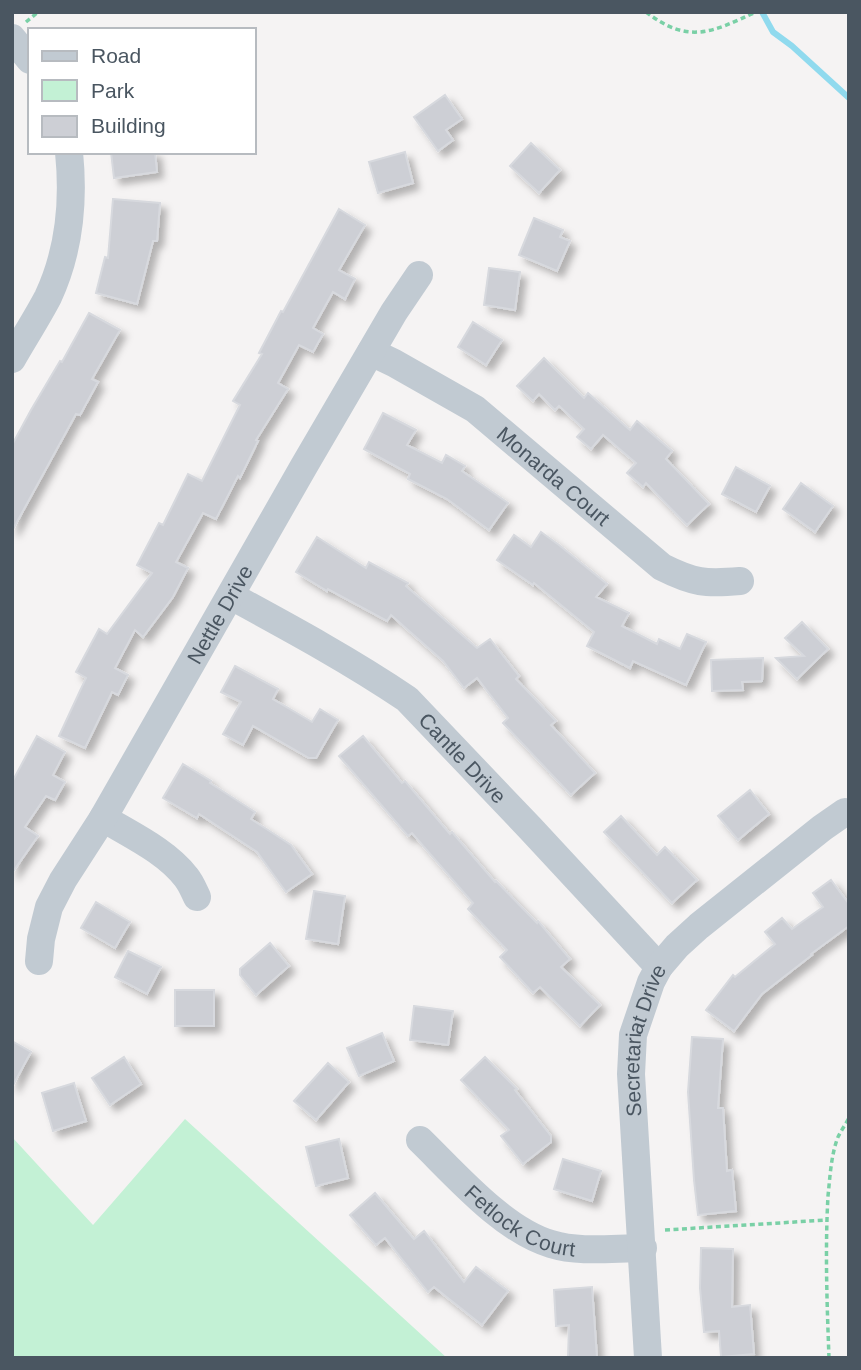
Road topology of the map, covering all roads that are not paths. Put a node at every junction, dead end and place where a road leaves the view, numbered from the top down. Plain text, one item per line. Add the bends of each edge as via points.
1 (19, 30) edge
2 (28, 55) edge
3 (69, 154) edge
4 (419, 275) dead end
5 (371, 352) junction
6 (12, 359) edge
7 (740, 580) dead end
8 (231, 596) junction
9 (845, 812) dead end
10 (103, 818) junction
11 (197, 897) dead end
12 (39, 961) dead end
13 (659, 967) junction
14 (420, 1140) dead end
15 (653, 1239) junction
16 (648, 1358) edge

1 - 2 street
3 - 6 street via 66,244 48,296
4 - 5 street, Nettle Drive
5 - 7 street, Monarda Court via 475,410 662,567 694,581
5 - 8 street, Nettle Drive
8 - 10 street, Nettle Drive
8 - 13 street, Cantle Drive via 407,699
9 - 13 street, Secretariat Drive via 699,926
10 - 11 street via 174,865
10 - 12 street, Nettle Drive via 49,907
13 - 15 street, Secretariat Drive via 633,1035 631,1074
14 - 15 street, Fetlock Court via 490,1207 533,1238 572,1249
15 - 16 street, Secretariat Drive

